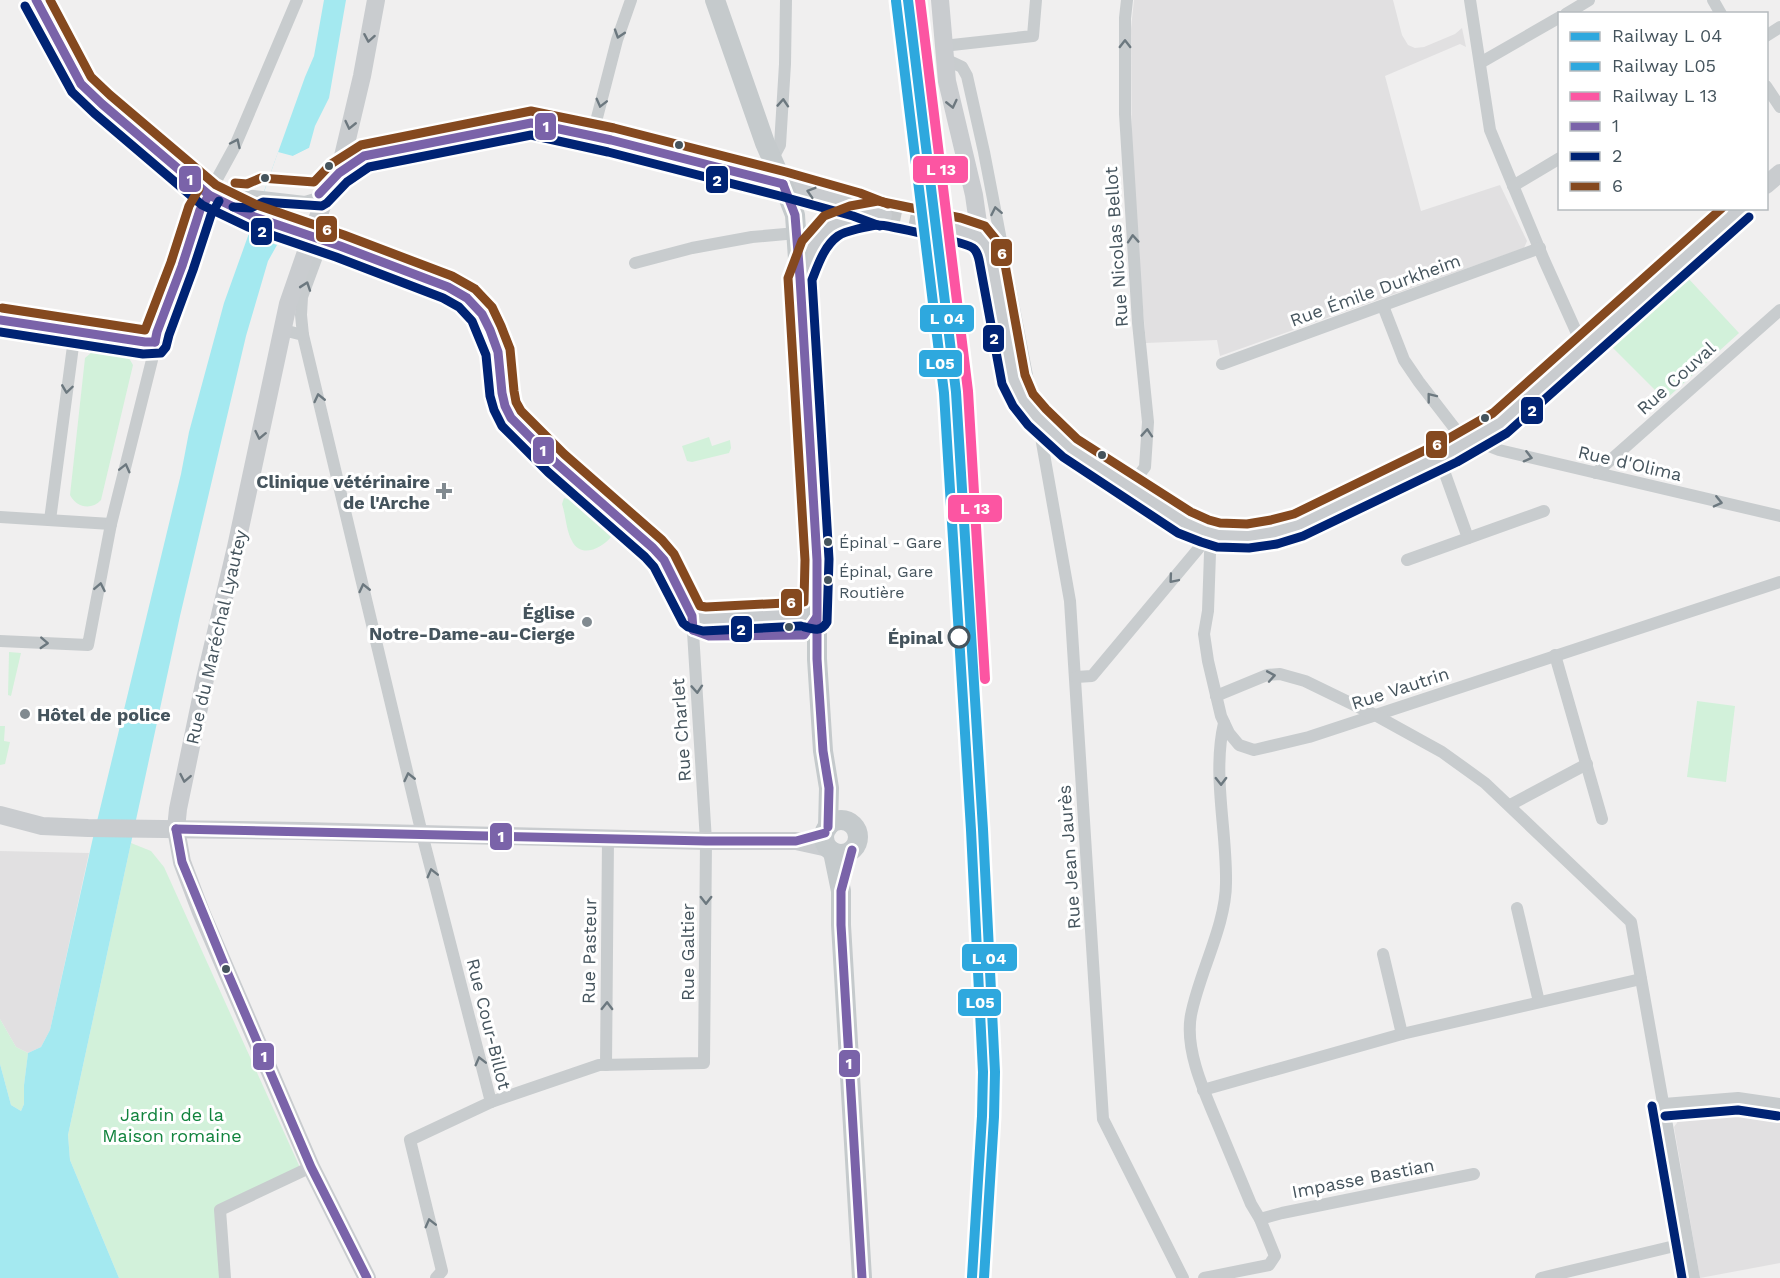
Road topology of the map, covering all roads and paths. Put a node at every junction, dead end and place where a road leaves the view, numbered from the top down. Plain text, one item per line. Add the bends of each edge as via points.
1 (36, 0) edge
2 (297, 0) edge
3 (376, 0) edge
4 (631, 0) edge
5 (715, 0) edge
6 (786, 0) edge
7 (940, 0) edge
8 (1036, 0) edge
9 (1127, 0) edge
10 (1470, 0) edge
11 (1589, 0) edge
12 (1569, 12) edge
13 (1558, 18) edge
14 (944, 53) junction
15 (1480, 63) junction
16 (1768, 88) edge
17 (1780, 107) edge
18 (592, 137) junction
19 (772, 159) junction
20 (1558, 160) edge
21 (339, 173) junction
22 (783, 184) junction
23 (1513, 186) junction
24 (209, 195) junction
25 (838, 200) junction
26 (1739, 210) edge
27 (831, 226) junction
28 (959, 230) tunnel mouth
29 (796, 232) junction
30 (980, 237) junction
31 (317, 238) junction
32 (1540, 248) junction
33 (635, 263) dead end
34 (800, 278) junction
35 (1383, 306) junction
36 (1780, 310) edge
37 (0, 320) edge
38 (282, 330) junction
39 (75, 331) junction
40 (303, 335) junction
41 (155, 342) junction
42 (1584, 349) junction
43 (1222, 364) dead end
44 (1036, 415) junction
45 (1469, 442) junction
46 (1439, 457) junction
47 (1596, 473) junction
48 (1130, 487) junction
49 (1544, 511) dead end
50 (1780, 516) edge
51 (0, 517) edge
52 (50, 520) junction
53 (111, 524) junction
54 (1212, 533) junction
55 (1468, 538) junction
56 (1407, 560) dead end
57 (1780, 582) edge
58 (692, 616) junction
59 (816, 618) junction
60 (0, 641) edge
61 (1555, 655) junction
62 (1076, 677) junction
63 (1216, 696) junction
64 (1375, 715) junction
65 (1224, 723) junction
66 (1587, 764) junction
67 (829, 788) junction
68 (0, 802) edge
69 (1510, 805) junction
70 (0, 815) edge
71 (1602, 819) dead end
72 (850, 823) junction
73 (63, 826) junction
74 (176, 829) junction
75 (422, 834) junction
76 (608, 839) junction
77 (706, 841) junction
78 (833, 842) junction
79 (1517, 908) dead end
80 (1383, 954) dead end
81 (1641, 979) junction
82 (1539, 1002) junction
83 (1402, 1034) junction
84 (606, 1065) junction
85 (1203, 1090) junction
86 (491, 1102) junction
87 (1664, 1104) junction
88 (1780, 1104) edge
89 (312, 1167) junction
90 (1474, 1174) dead end
91 (1260, 1219) junction
92 (1688, 1243) junction
93 (225, 1278) edge
94 (367, 1278) edge
95 (436, 1278) edge
96 (862, 1278) edge
97 (1183, 1278) edge
98 (1204, 1278) edge
99 (1541, 1278) edge
100 (1694, 1278) edge

1 - 24 street via 81,84
24 -> 2 street via 235,146
3 -> 21 main road, Rue du Maréchal Lyautey
4 -> 18 street
5 - 19 main road
19 -> 6 street via 780,145
7 - 14 main road
8 - 14 street via 1033,36
48 -> 9 street, Rue Nicolas Bellot via 1145,467 1148,422 1125,114
10 - 15 street
11 - 12 street
13 - 15 street
14 -> 30 main road
44 -> 14 street, Rue Jean Jaurès via 967,76
15 - 23 street via 1490,130
16 - 17 street
18 - 21 street via 531,123 364,156
18 - 22 street
19 - 22 main road
20 - 23 street
21 - 24 street via 315,200 305,202
21 - 31 main road, Rue du Maréchal Lyautey via 324,200
25 -> 22 main road
22 - 29 main road via 795,215
23 - 32 street
24 - 31 street via 252,216
24 - 41 street via 200,210
25 - 27 main road
25 - 27 main road via 881,214
26 - 42 main road
27 - 34 main road via 813,247
28 - 30 main road
29 - 33 street via 692,248
29 - 34 main road
30 - 44 main road via 992,262 1013,379
31 - 38 main road, Rue du Maréchal Lyautey via 288,304
40 -> 31 street, Rue Cour-Billot via 302,297
31 - 58 main road via 448,287 482,314 498,352 502,393 512,418 664,560
32 - 35 street, Rue Émile Durkheim
32 - 42 street
34 - 59 main road via 817,560
35 - 43 street, Rue Émile Durkheim
45 -> 35 street via 1404,360
36 - 47 street, Rue Couval
37 - 39 street
38 - 40 street
38 -> 74 main road, Rue du Maréchal Lyautey
39 - 41 street
39 -> 52 street
75 -> 40 street, Rue Cour-Billot
53 -> 41 street
42 - 45 main road via 1500,423
44 - 48 main road via 1070,448
44 - 62 street, Rue Jean Jaurès via 1070,601
45 - 46 main road
45 -> 47 street, Rue d'Olima
46 - 54 main road via 1298,525 1248,536
46 - 55 street
47 -> 50 street, Rue d'Olima
48 - 54 main road via 1185,524
49 - 55 street
51 - 52 street
52 - 53 street
60 -> 53 street via 88,645
54 -> 62 street via 1092,676
54 - 63 street, Rue Vautrin via 1204,634
55 - 56 street
57 - 61 street, Rue Vautrin
58 - 59 main road via 716,619 803,614
58 -> 77 street, Rue Charlet
59 - 67 main road via 823,751
61 - 64 street, Rue Vautrin
61 - 66 street
62 - 97 street, Rue Jean Jaurès via 1103,1119
63 -> 64 street via 1280,674 1305,681
63 - 65 street, Rue Vautrin
64 - 65 street, Rue Vautrin via 1254,750 1239,745
64 - 69 street via 1442,752
65 -> 85 street via 1220,742 1227,885 1191,1016 1194,1061
66 - 69 street
66 - 71 street
67 - 72 main road
67 - 78 main road
68 - 73 main road
69 - 81 street via 1631,922
70 - 73 main road via 34,824
72 - 78 main road via 836,822
72 - 78 main road via 858,836 856,845
73 - 74 main road
74 - 75 main road
74 - 89 main road, Rue du Maréchal Lyautey via 182,862 201,912
75 - 76 main road
86 -> 75 street, Rue Cour-Billot
76 - 77 main road
84 -> 76 street, Rue Pasteur
77 - 78 main road
77 -> 84 street, Rue Galtier via 704,1063
78 - 96 main road via 841,891
79 - 82 street
80 - 83 street
81 - 82 street
81 - 87 street
82 - 83 street
83 - 85 street
84 - 86 street
85 - 91 street
95 -> 86 street, Rue Cour-Billot via 442,1271 410,1140
87 - 88 street via 1738,1098
87 - 92 street
89 - 93 street via 220,1210
89 - 94 main road, Rue du Maréchal Lyautey
90 - 91 street, Impasse Bastian
91 - 98 street via 1275,1256 1269,1265
92 - 99 street
92 - 100 street

